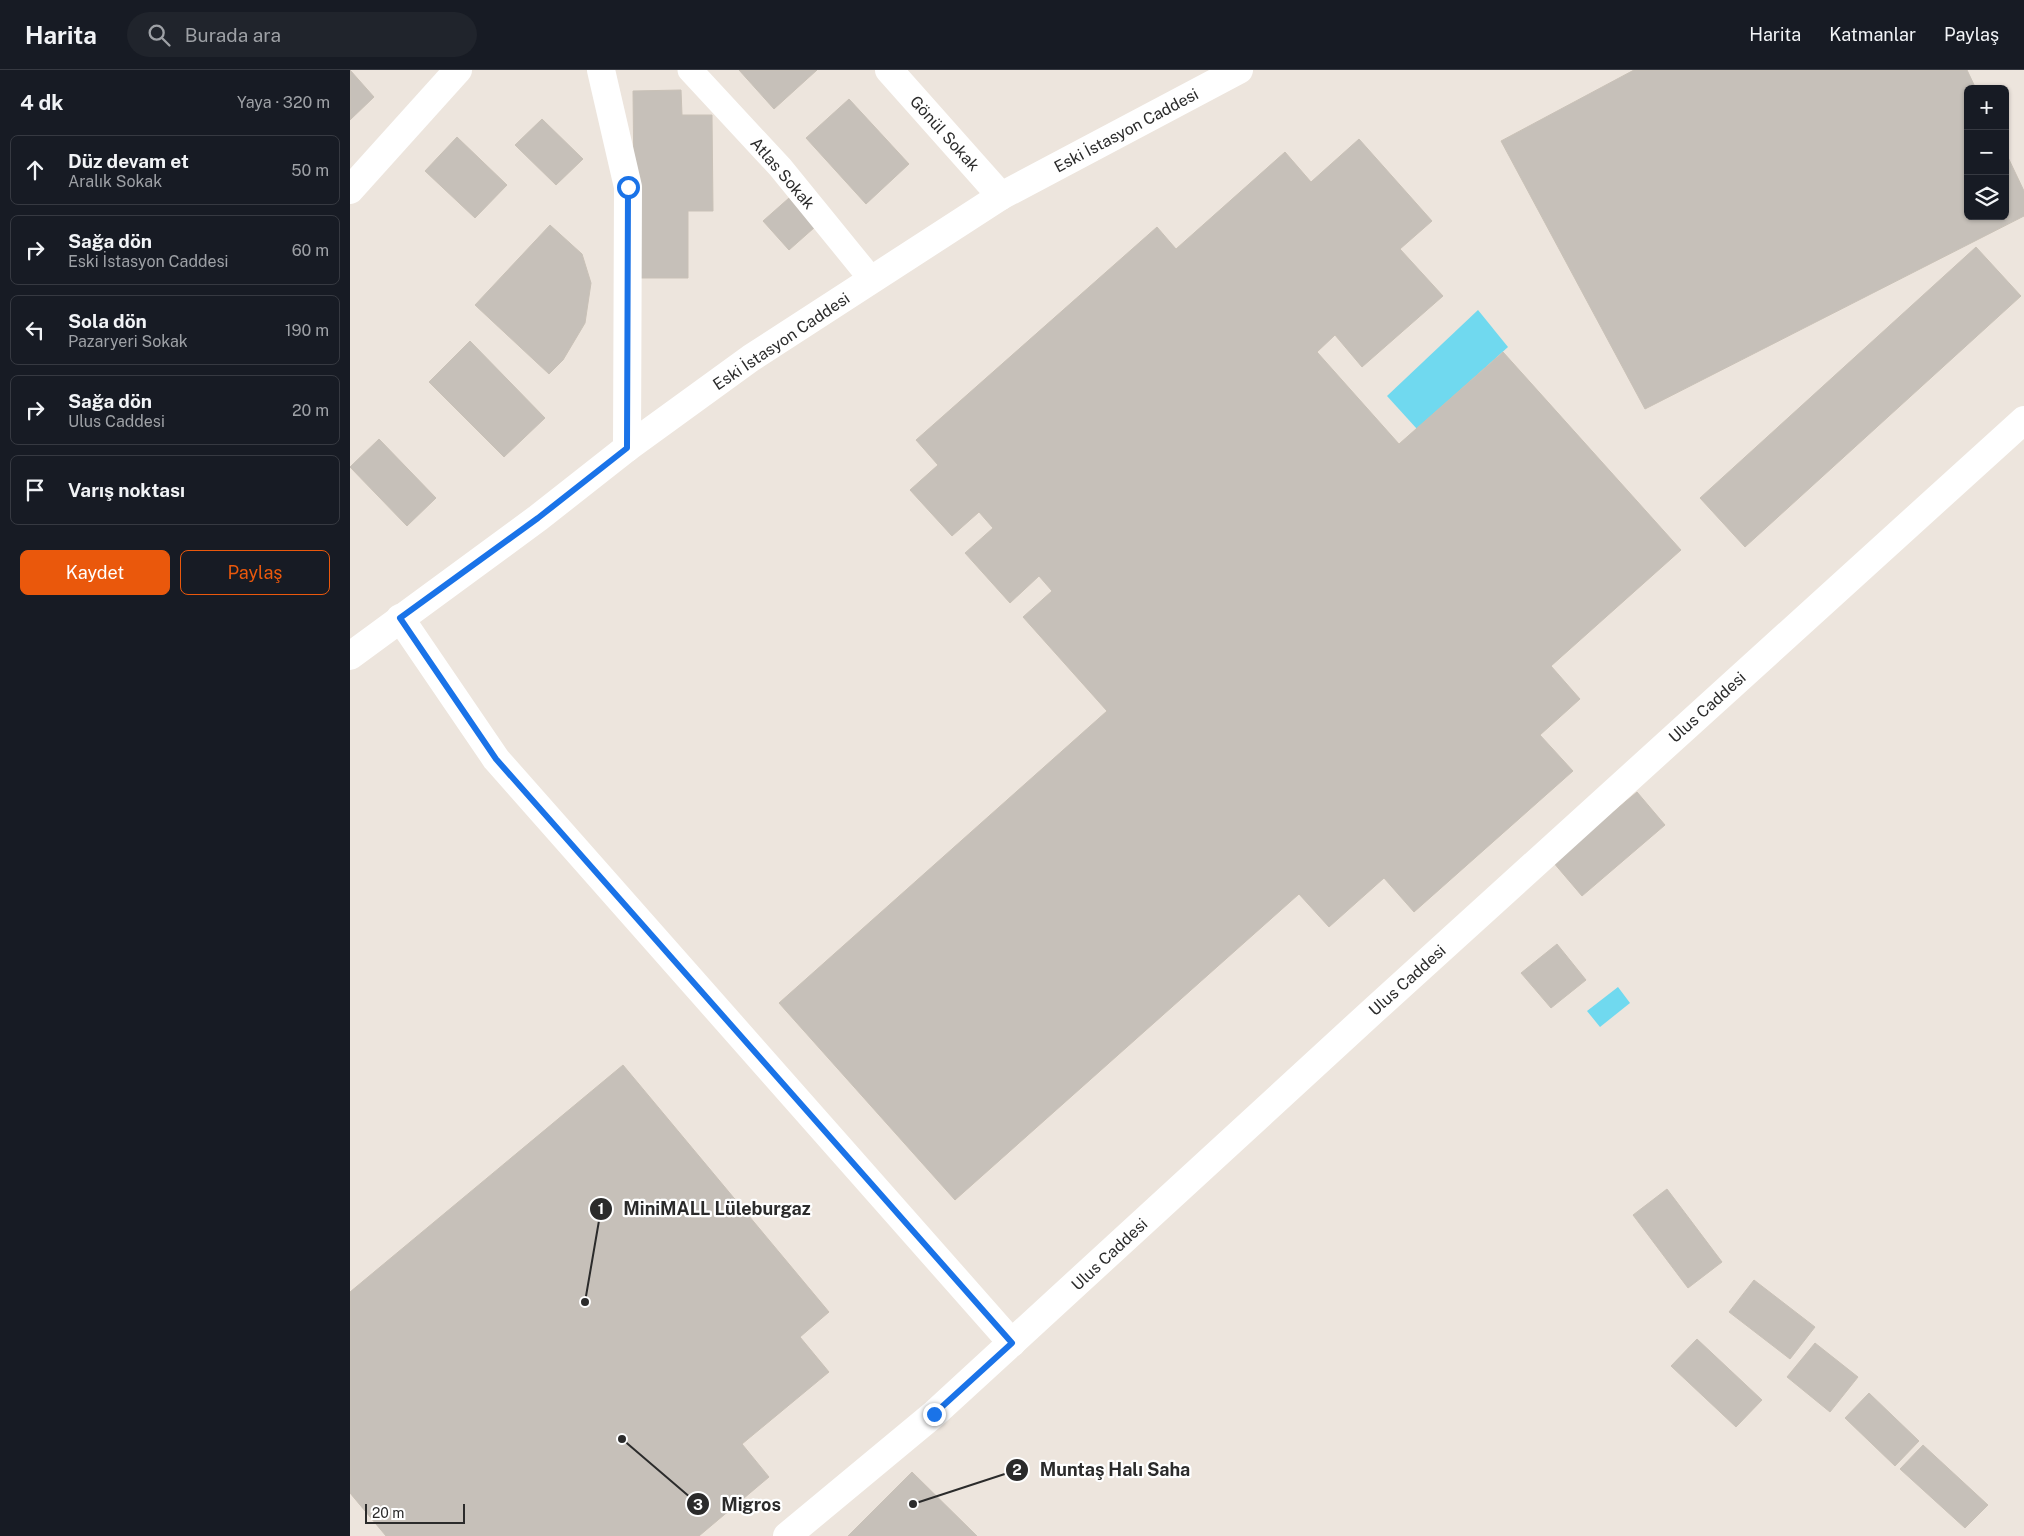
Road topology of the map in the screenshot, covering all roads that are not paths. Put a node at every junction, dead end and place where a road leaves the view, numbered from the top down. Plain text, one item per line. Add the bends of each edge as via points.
1 (458, 70) edge
2 (601, 70) edge
3 (690, 70) edge
4 (889, 70) edge
5 (1240, 70) edge
6 (350, 190) edge
7 (1001, 196) junction
8 (872, 280) junction
9 (2024, 420) edge
10 (627, 448) junction
11 (400, 618) junction
12 (350, 656) edge
13 (1012, 1343) junction
14 (788, 1536) edge

1 - 6 street
2 - 10 street via 628,187
3 - 8 street, Atlas Sokak via 780,167
4 - 7 street, Gönül Sokak
5 - 7 street, Eski İstasyon Caddesi
7 - 8 street, Eski İstasyon Caddesi
8 - 10 street, Eski İstasyon Caddesi via 751,358
9 - 13 street, Ulus Caddesi
10 - 11 street, Eski İstasyon Caddesi via 538,518
11 - 12 street, Eski İstasyon Caddesi
11 - 13 street via 496,759
13 - 14 street, Ulus Caddesi via 934,1414

